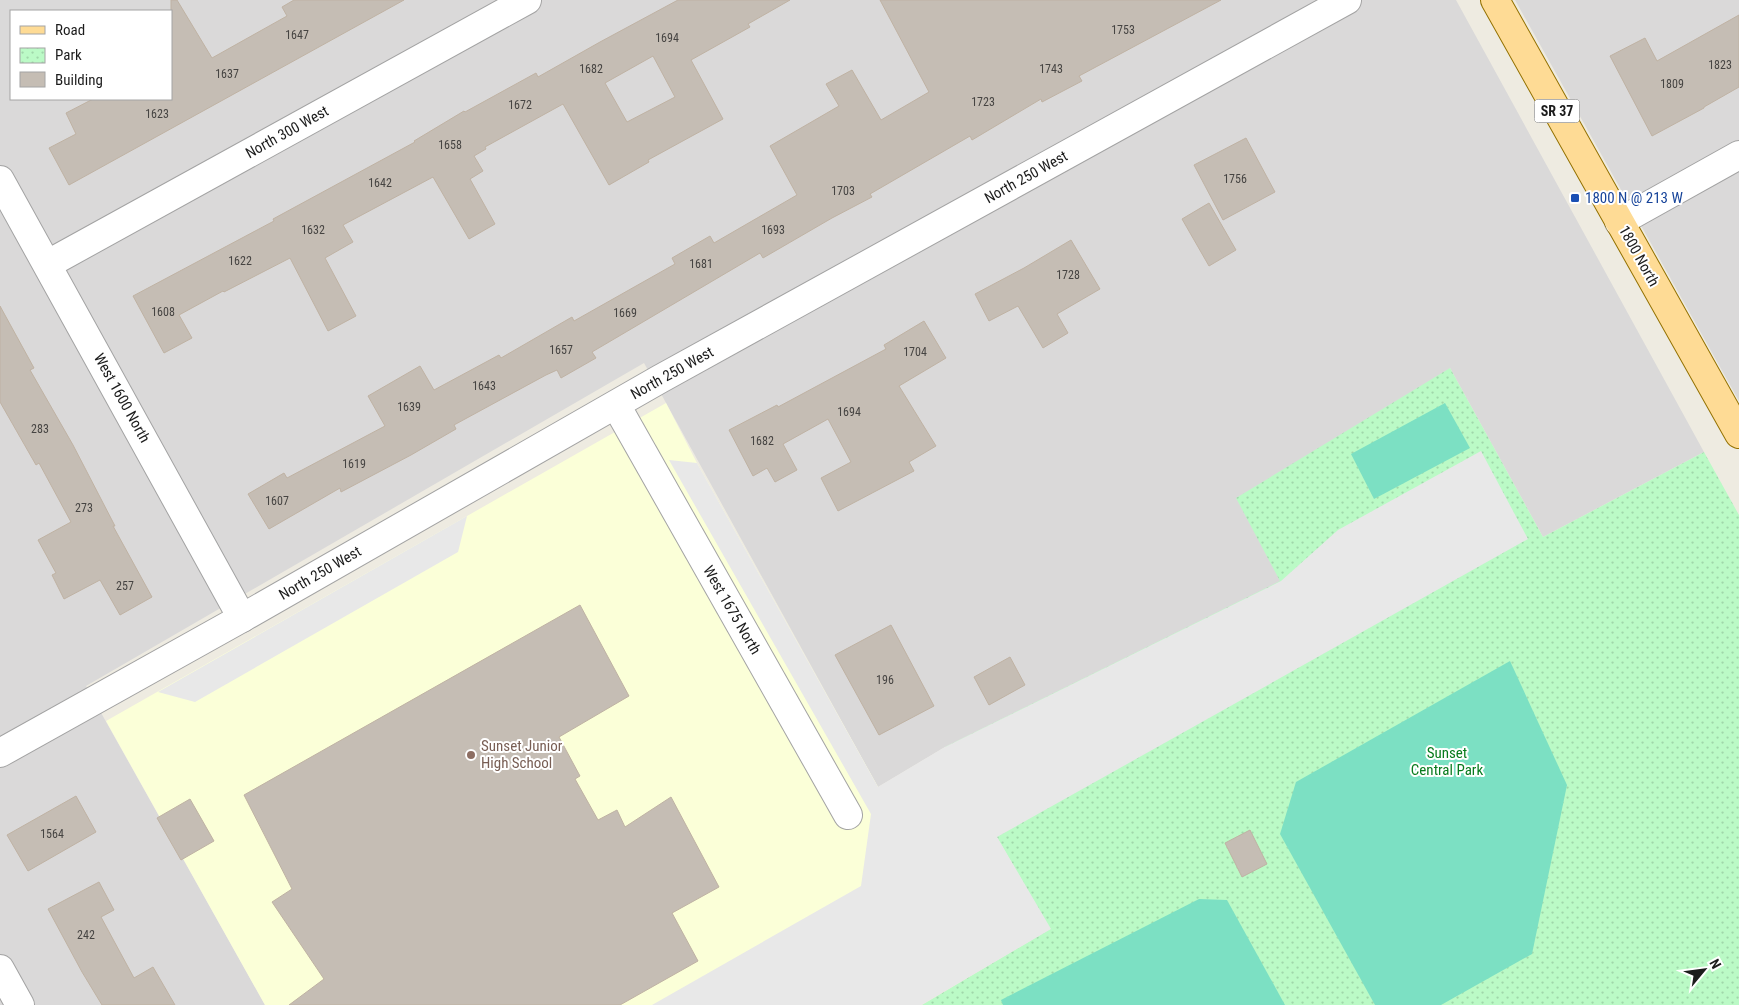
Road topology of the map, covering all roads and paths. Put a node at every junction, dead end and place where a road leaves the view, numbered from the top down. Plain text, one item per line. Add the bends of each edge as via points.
1 (527, 0) edge
2 (1347, 0) edge
3 (1495, 0) edge
4 (1739, 155) edge
5 (0, 180) edge
6 (1619, 222) junction
7 (48, 264) junction
8 (616, 405) junction
9 (1739, 434) edge
10 (242, 618) junction
11 (0, 753) edge
12 (848, 815) dead end
13 (0, 969) edge
14 (20, 1005) edge

1 - 7 street, North 300 West
2 - 8 street, North 250 West
3 - 6 main road, 1800 North / SR 37
4 - 6 street
5 - 7 street, West 1600 North
6 - 9 main road, 1800 North / SR 37
7 - 10 street, West 1600 North
8 - 10 street, North 250 West
8 - 12 street, West 1675 North
10 - 11 street, North 250 West
13 - 14 street

